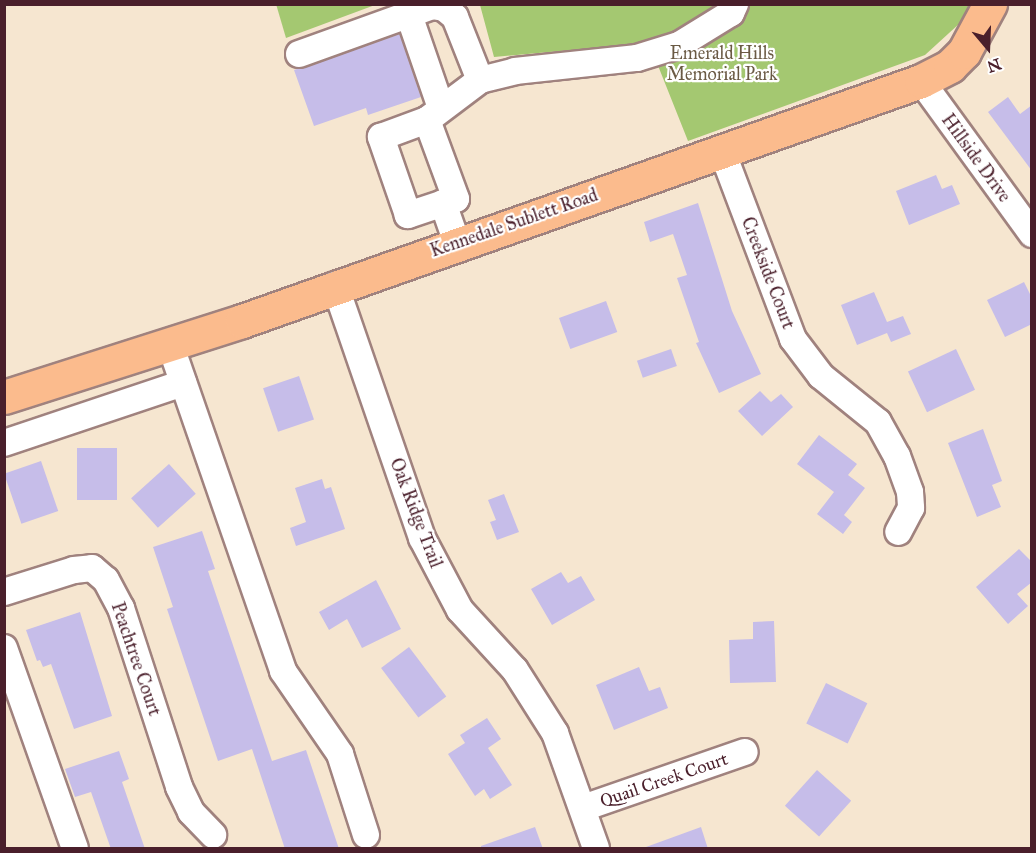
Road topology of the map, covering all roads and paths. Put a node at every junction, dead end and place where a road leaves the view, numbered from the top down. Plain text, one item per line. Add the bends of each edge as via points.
1 (735, 4) edge
2 (990, 4) edge
3 (409, 15) junction
4 (299, 54) dead end
5 (480, 80) junction
6 (921, 81) junction
7 (434, 114) junction
8 (722, 151) junction
9 (443, 203) junction
10 (1028, 221) edge
11 (457, 243) junction
12 (335, 285) junction
13 (170, 344) junction
14 (183, 383) junction
15 (4, 397) edge
16 (4, 443) edge
17 (898, 532) dead end
18 (4, 592) edge
19 (4, 648) edge
20 (745, 752) dead end
21 (583, 808) junction
22 (213, 835) dead end
23 (366, 835) dead end
24 (75, 849) edge
25 (596, 849) edge

1 - 5 street via 723,18 679,45 637,58 515,71
2 - 6 main road, Kennedale Sublett Road via 964,52 950,66
3 - 4 street
3 - 5 street via 432,6 444,8 455,17
3 - 7 street
5 - 7 street
6 - 8 main road, Kennedale Sublett Road
6 - 10 street, Hillside Drive
7 - 9 street via 456,199
7 - 9 street via 381,137 408,215
8 - 11 main road, Kennedale Sublett Road
8 - 17 street, Creekside Court via 792,339 821,376 878,422 897,456 910,492 911,508
9 - 11 street
11 - 12 main road, Kennedale Sublett Road
12 - 13 main road, Kennedale Sublett Road
12 - 21 street, Oak Ridge Trail via 422,538 460,610 515,670 555,733
13 - 14 street
13 - 15 main road, Kennedale Sublett Road
14 - 16 street
14 - 23 street via 283,671 340,754
18 - 22 street, Peachtree Court via 74,570 92,568 106,580 121,608 179,787 191,812
19 - 24 street
20 - 21 street, Quail Creek Court
21 - 25 street, Oak Ridge Trail

